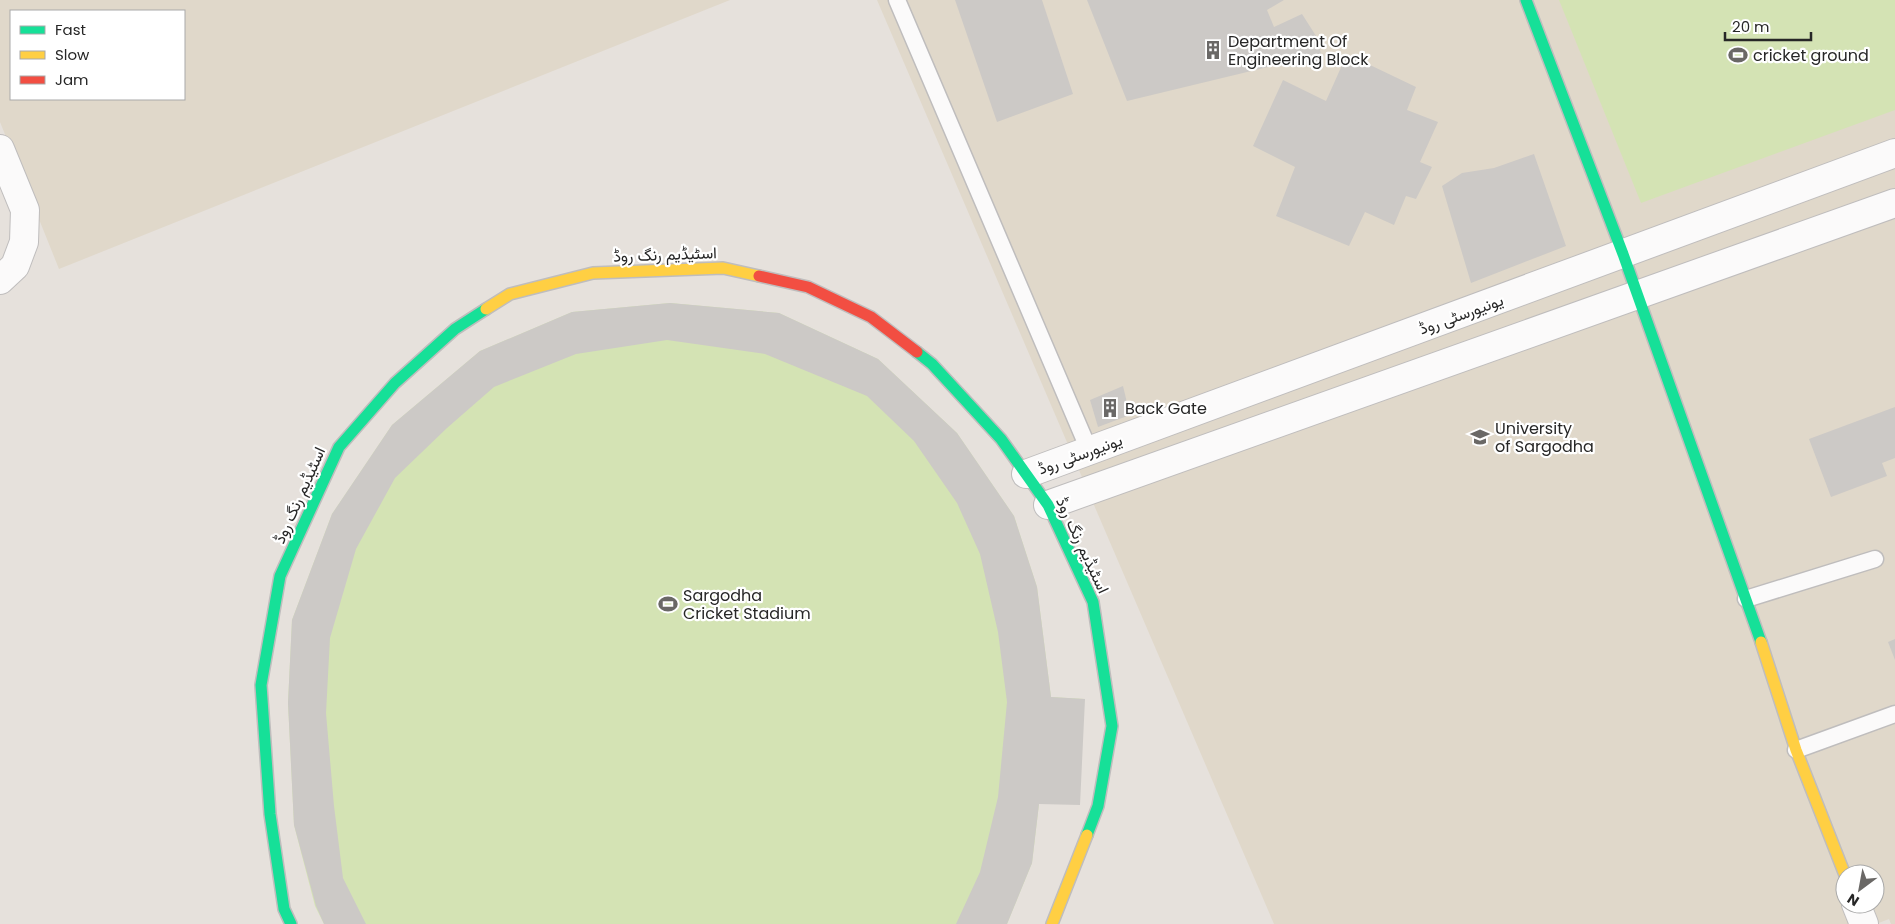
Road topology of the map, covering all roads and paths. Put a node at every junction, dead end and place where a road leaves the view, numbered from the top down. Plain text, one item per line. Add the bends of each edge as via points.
1 (898, 0) edge
2 (1526, 0) edge
3 (0, 149) edge
4 (1895, 153) edge
5 (1895, 203) edge
6 (1624, 254) junction
7 (0, 280) edge
8 (1638, 295) junction
9 (1089, 450) junction
10 (1026, 474) junction
11 (1048, 505) junction
12 (1875, 559) dead end
13 (1746, 599) junction
14 (1895, 714) edge
15 (1796, 750) junction
16 (1841, 864) edge
17 (291, 924) edge
18 (1052, 924) edge

1 - 9 lane
2 - 6 street
3 - 7 street via 25,210 24,242 15,266
4 - 6 street, یونیورسٹی روڈ
5 - 8 street
6 - 8 street
6 - 9 street, یونیورسٹی روڈ
8 - 11 street
8 - 13 street
9 - 10 street, یونیورسٹی روڈ
10 - 11 street, اسٹیڈیم رنگ روڈ
10 - 17 street, اسٹیڈیم رنگ روڈ via 1001,438 932,364 871,317 808,287 723,268 593,273 510,294 455,329 395,383 339,447 280,576 262,685 270,814 284,909
11 - 18 street, اسٹیڈیم رنگ روڈ via 1093,602 1112,726 1098,806
12 - 13 lane
13 - 15 street
14 - 15 lane
15 - 16 street

